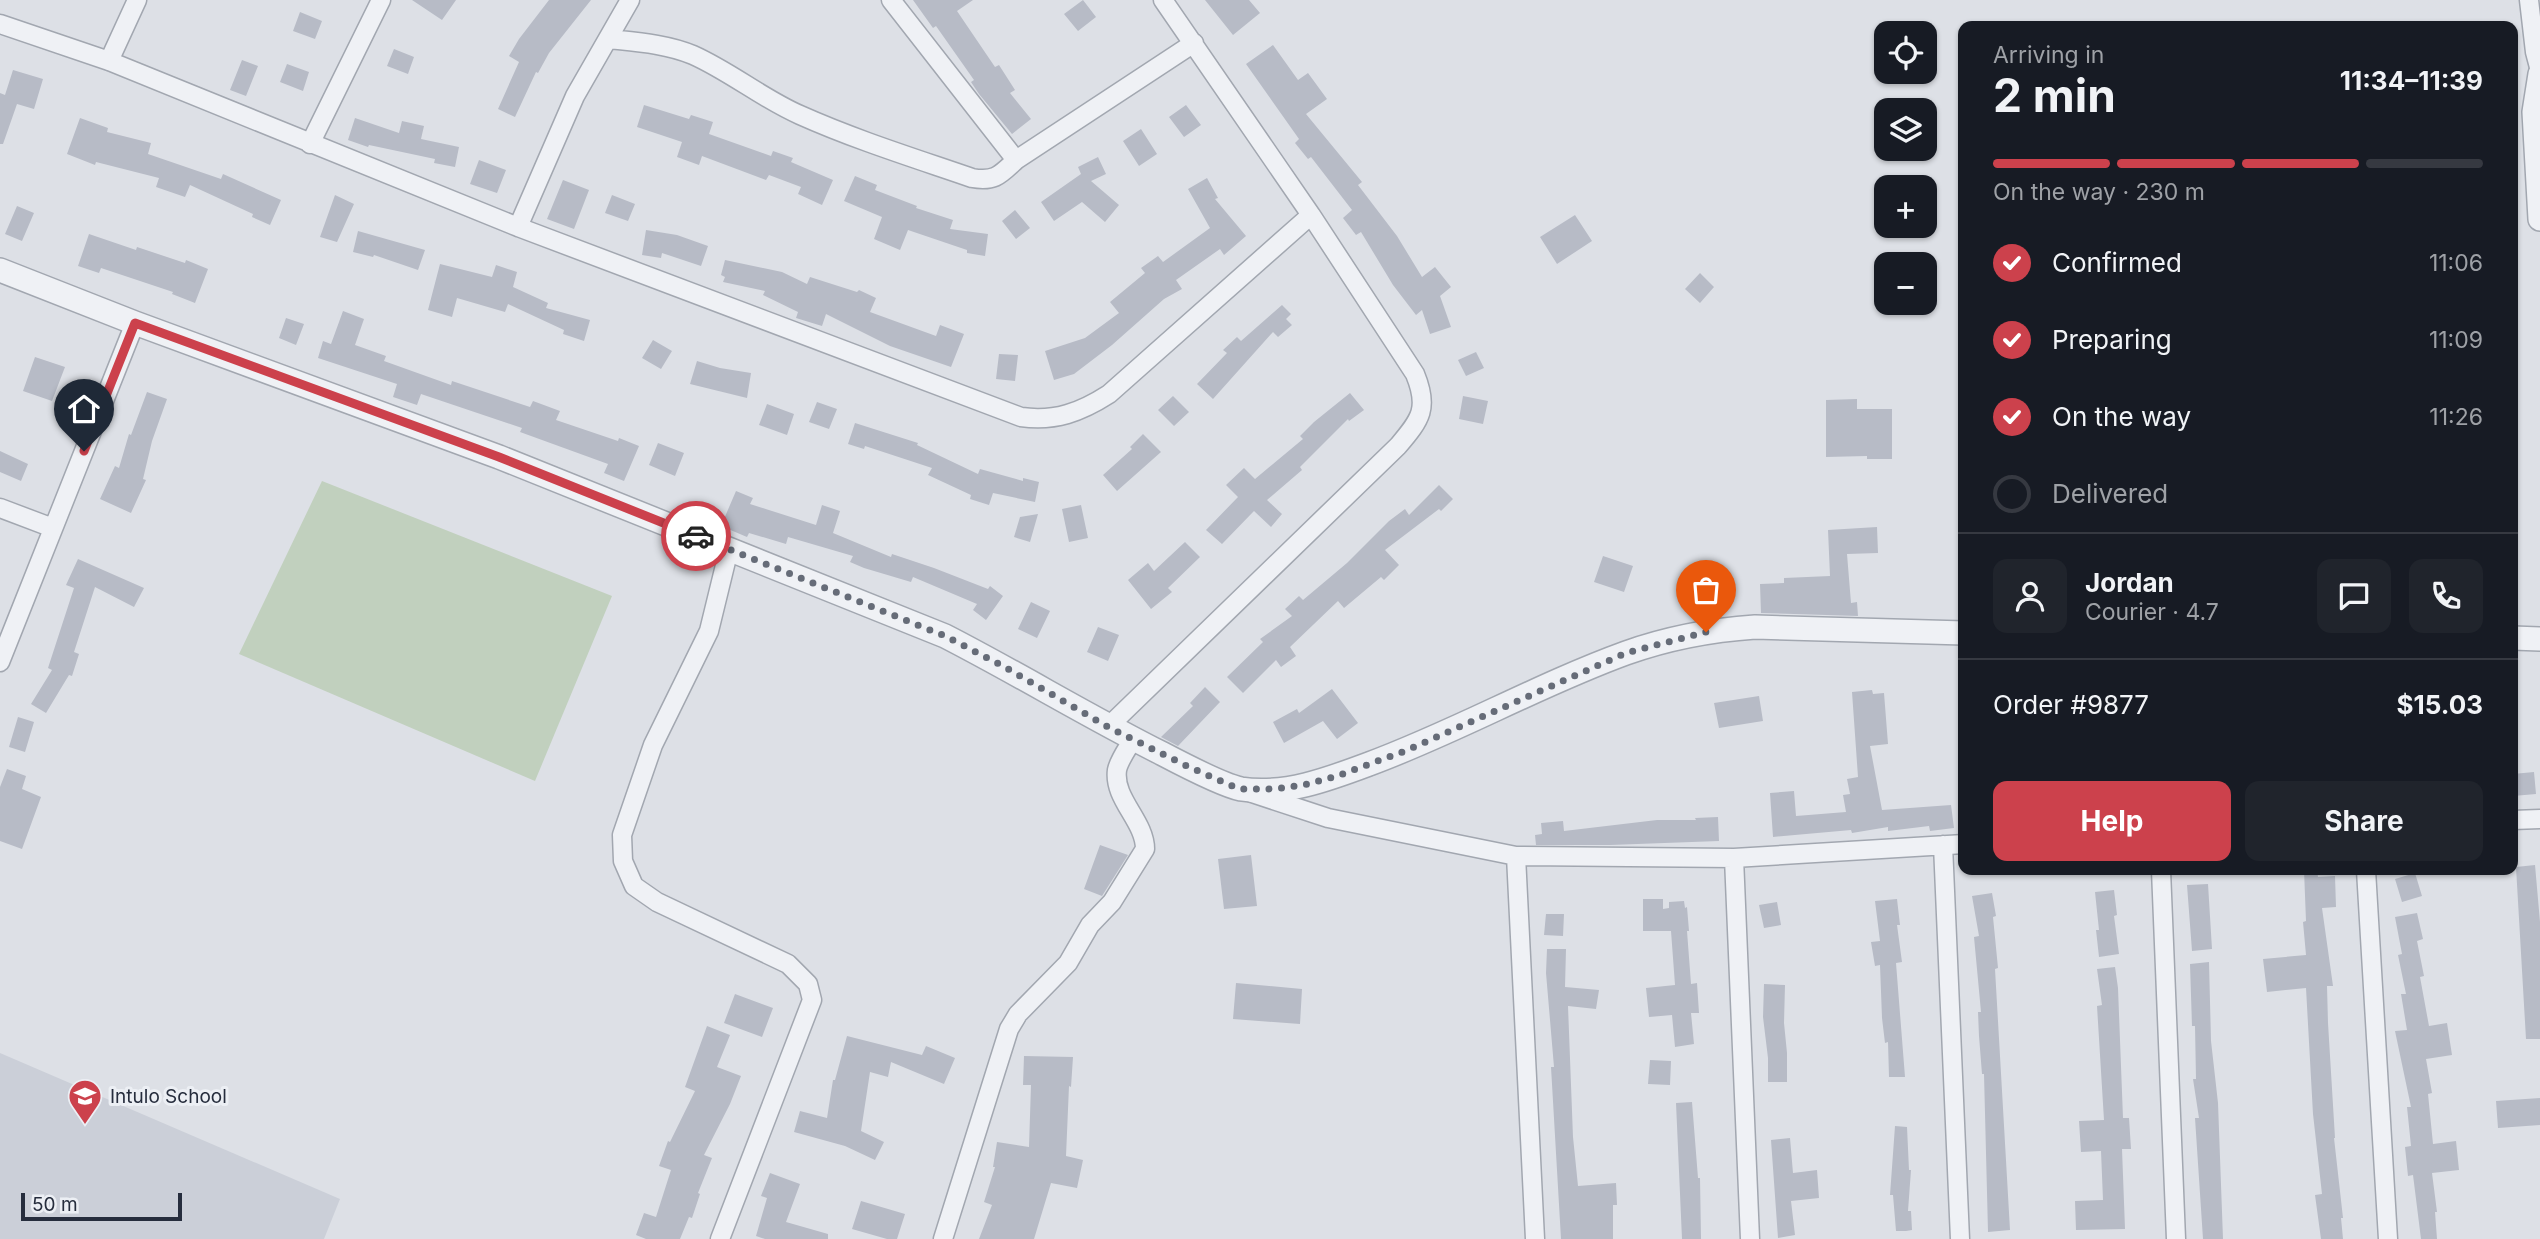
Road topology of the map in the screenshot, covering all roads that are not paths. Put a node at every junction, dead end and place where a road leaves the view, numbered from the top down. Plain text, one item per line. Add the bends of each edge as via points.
1 (137, 0) edge
2 (381, 0) edge
3 (630, 0) edge
4 (891, 0) edge
5 (1163, 0) edge
6 (2529, 0) edge
7 (0, 24) edge
8 (609, 39) junction
9 (1194, 43) junction
10 (109, 61) junction
11 (2540, 72) edge
12 (310, 144) junction
13 (1016, 160) junction
14 (1311, 215) junction
15 (2540, 219) edge
16 (518, 227) junction
17 (0, 270) edge
18 (135, 323) junction
19 (0, 508) edge
20 (53, 528) junction
21 (729, 550) junction
22 (1958, 633) edge
23 (2518, 638) edge
24 (2540, 639) edge
25 (0, 662) edge
26 (1108, 727) junction
27 (1133, 739) junction
28 (1239, 789) junction
29 (2540, 819) edge
30 (2518, 820) edge
31 (1958, 844) edge
32 (1943, 845) junction
33 (1516, 856) junction
34 (1734, 858) junction
35 (2161, 875) edge
36 (2366, 875) edge
37 (720, 1239) edge
38 (943, 1239) edge
39 (1535, 1239) edge
40 (1750, 1239) edge
41 (1960, 1239) edge
42 (2176, 1239) edge
43 (2388, 1239) edge

1 - 10 street
2 - 12 street
3 - 8 street
4 - 13 street
5 - 9 street
6 - 11 street
7 - 10 street
8 - 13 street via 691,54 796,114 972,178 986,181 999,176
8 - 16 street via 575,96
9 - 13 street
9 - 14 street
10 - 12 street
11 - 15 street via 2534,111
12 - 16 street
14 - 16 street via 1110,394 1075,413 1040,419 1021,417
14 - 26 street via 1415,374 1423,393 1421,413 1398,446
17 - 18 street
18 - 20 street
18 - 21 street via 499,457
19 - 20 street
20 - 25 street
21 - 26 street via 945,636
21 - 37 street via 709,631 653,745 622,835 623,861 634,886 657,902 788,964 808,984 812,1000
22 - 28 street via 1755,628 1689,635 1626,653 1405,751 1337,776 1274,789
23 - 24 street
26 - 27 street
27 - 28 street
27 - 38 street via 1117,769 1119,789 1145,838 1145,849 1068,963 1009,1028
28 - 33 street via 1328,818
29 - 30 street
31 - 32 street
32 - 34 street
32 - 41 street
33 - 34 street
33 - 39 street
34 - 40 street
35 - 42 street
36 - 43 street

